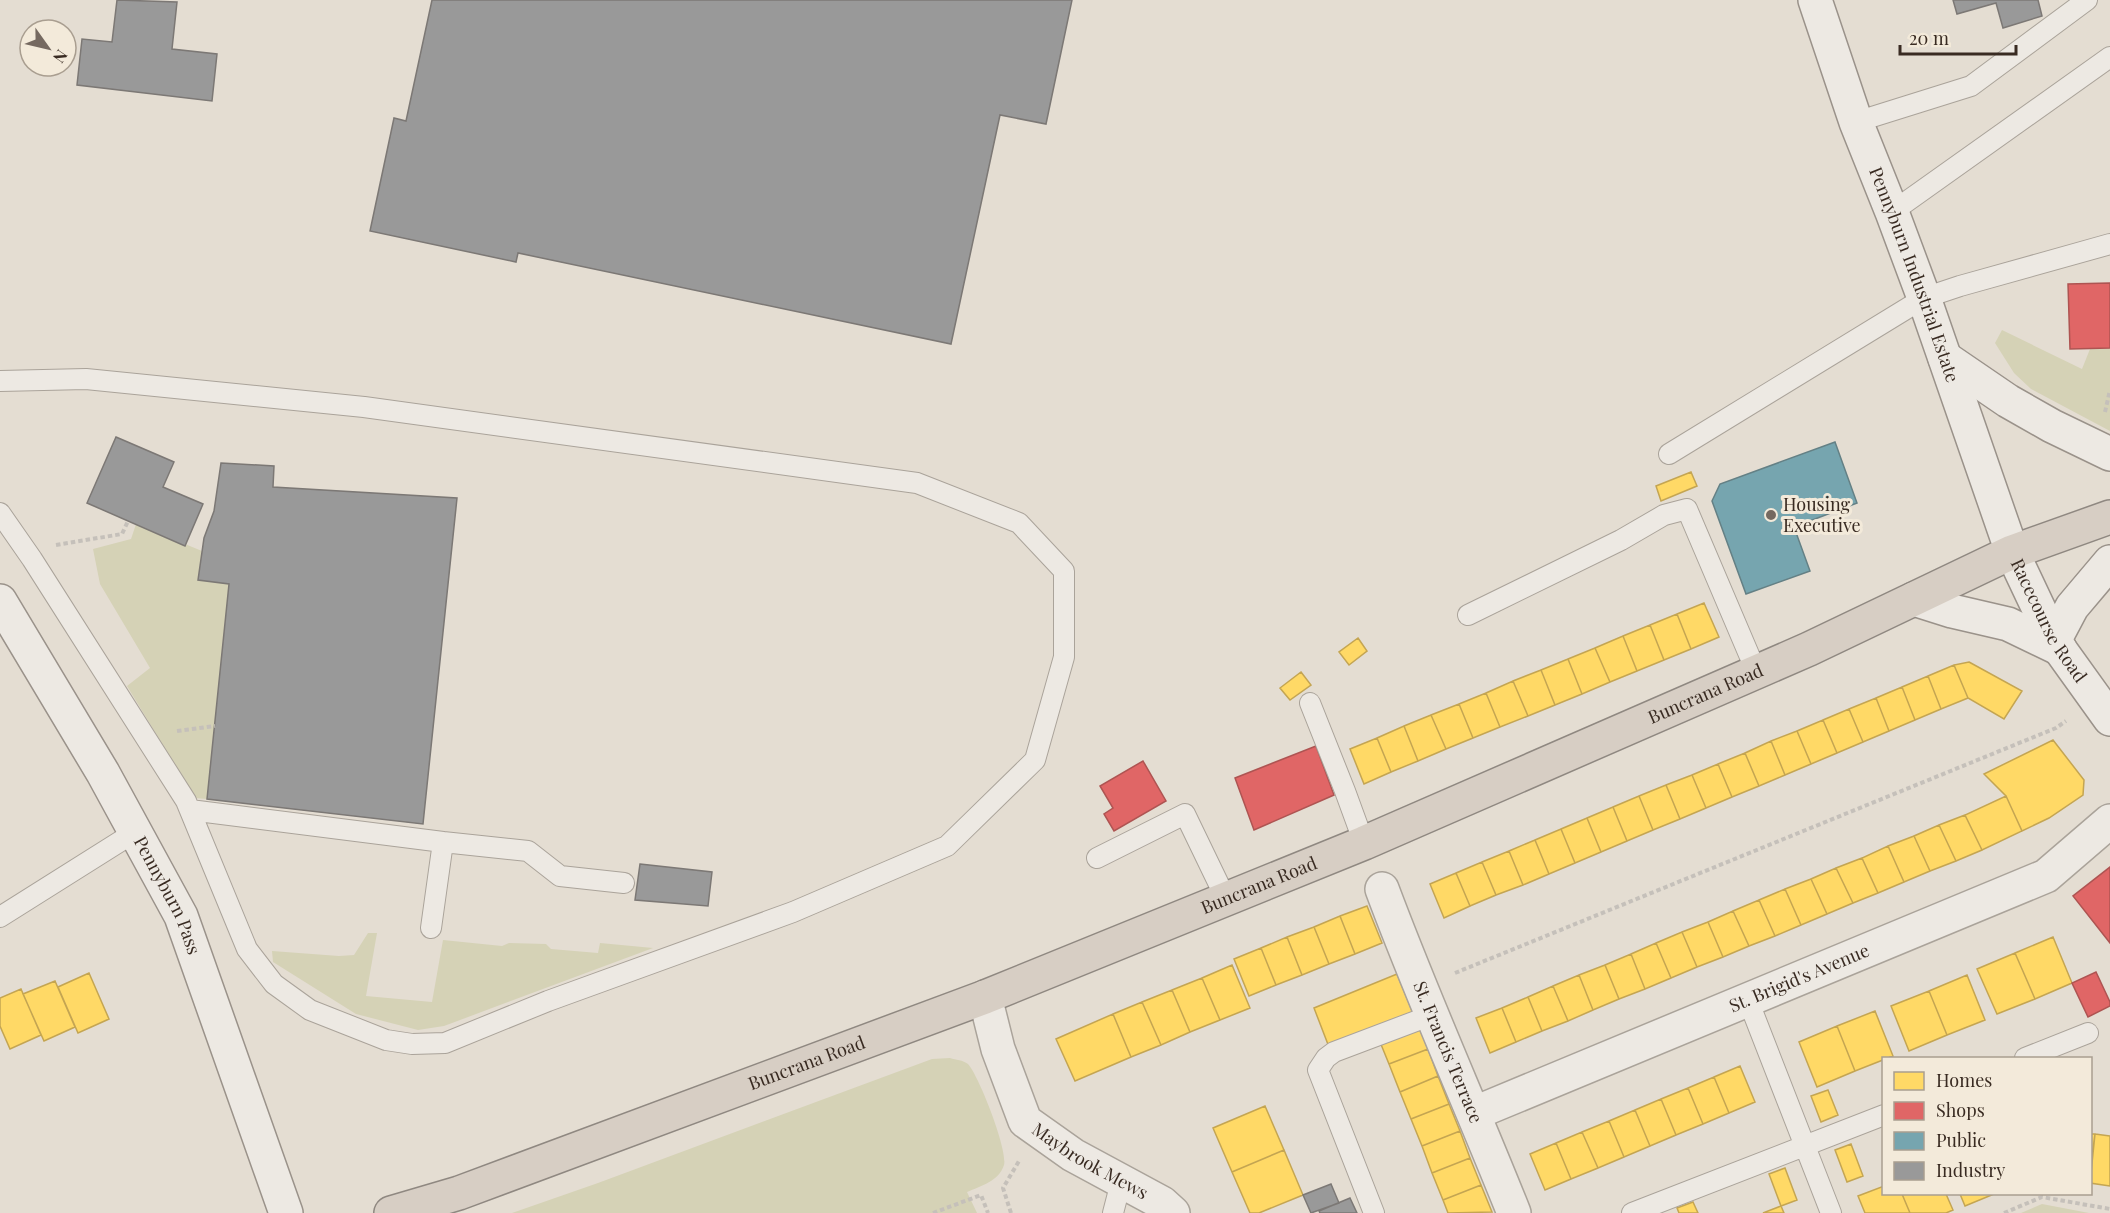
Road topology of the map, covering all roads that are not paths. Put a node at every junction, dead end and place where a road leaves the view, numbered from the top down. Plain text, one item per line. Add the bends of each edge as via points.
1 (1815, 0) edge
2 (2087, 0) edge
3 (2110, 57) edge
4 (1856, 122) junction
5 (1892, 212) junction
6 (2110, 244) edge
7 (1924, 298) junction
8 (1946, 357) junction
9 (0, 381) edge
10 (1669, 454) dead end
11 (2110, 454) edge
12 (0, 513) edge
13 (2110, 517) edge
14 (2012, 552) junction
15 (2110, 562) edge
16 (1914, 599) junction
17 (0, 601) edge
18 (1468, 615) dead end
19 (2057, 645) junction
20 (1756, 671) junction
21 (1310, 704) dead end
22 (2103, 709) edge
23 (190, 810) junction
24 (2110, 821) edge
25 (135, 832) junction
26 (443, 842) junction
27 (1364, 843) junction
28 (1097, 858) dead end
29 (624, 883) dead end
30 (1382, 890) dead end
31 (1227, 899) junction
32 (0, 917) edge
33 (431, 928) dead end
34 (985, 997) junction
35 (1748, 1000) junction
36 (1426, 1001) junction
37 (2088, 1033) dead end
38 (2030, 1057) edge
39 (1475, 1113) junction
40 (1882, 1115) edge
41 (1804, 1146) junction
42 (1121, 1182) junction
43 (463, 1203) edge
44 (286, 1213) edge
45 (391, 1213) edge
46 (1113, 1213) edge
47 (1173, 1213) edge
48 (1374, 1213) edge
49 (1515, 1213) edge
50 (1632, 1213) edge
51 (1831, 1213) edge

1 - 4 street, Pennyburn Industrial Estate
2 - 4 lane via 1971,86
3 - 5 lane
4 - 5 street, Pennyburn Industrial Estate
5 - 7 street, Pennyburn Industrial Estate
6 - 7 lane
7 - 8 street, Pennyburn Industrial Estate
7 - 10 lane
8 - 11 street via 2008,401
8 - 14 street, Pennyburn Industrial Estate
9 - 23 lane via 86,379 364,407 916,483 1019,523 1064,571 1064,657 1035,760 947,846 793,912 548,1001 445,1043 386,1040 310,1010 274,984 247,949
12 - 23 lane
13 - 14 highway, Buncrana Road
14 - 16 highway, Buncrana Road
14 - 19 street, Racecourse Road
15 - 19 street via 2072,607
16 - 19 street via 2008,624
16 - 20 highway, Buncrana Road
17 - 25 street, Pennyburn Pass
18 - 20 lane via 1664,515 1687,509
19 - 22 street, Racecourse Road
20 - 27 highway, Buncrana Road
21 - 27 lane
23 - 26 lane
24 - 35 street, St. Brigid's Avenue via 2046,876
25 - 32 lane
25 - 44 street, Pennyburn Pass via 181,916
26 - 29 lane via 528,851 560,876
26 - 33 lane
27 - 31 highway, Buncrana Road
28 - 31 lane via 1185,814
30 - 36 street, St. Francis Terrace
31 - 34 highway, Buncrana Road
34 - 42 street, Maybrook Mews via 998,1050 1025,1121 1072,1155
34 - 43 highway, Buncrana Road
35 - 39 street, St. Brigid's Avenue
35 - 41 lane
36 - 39 street, St. Francis Terrace
36 - 48 lane via 1334,1052 1318,1070
37 - 38 lane
39 - 49 street, St. Francis Terrace
40 - 41 lane
41 - 50 lane
41 - 51 lane
42 - 46 lane
42 - 47 street, Maybrook Mews
43 - 45 highway, Buncrana Road

